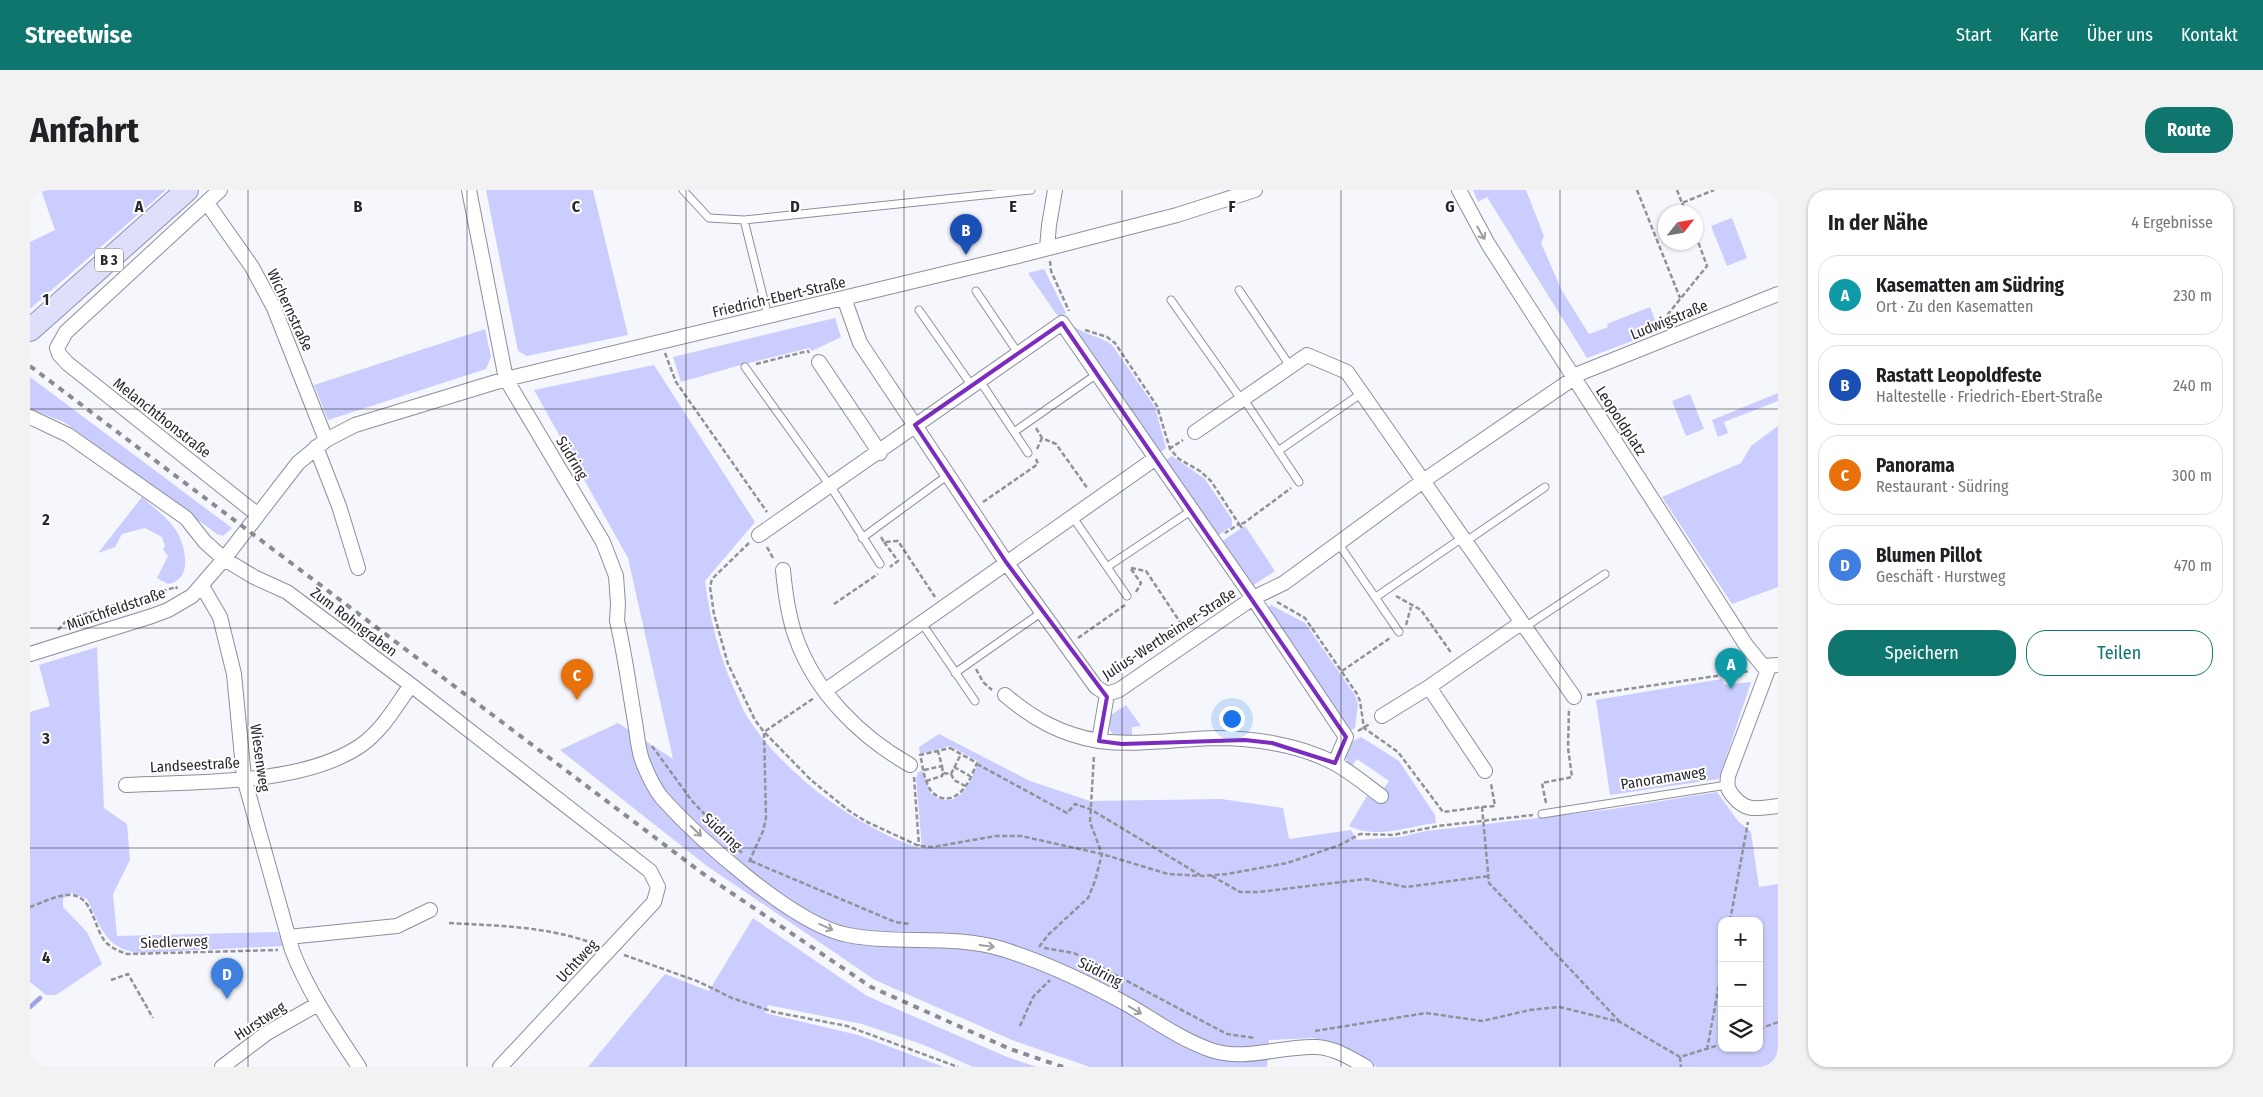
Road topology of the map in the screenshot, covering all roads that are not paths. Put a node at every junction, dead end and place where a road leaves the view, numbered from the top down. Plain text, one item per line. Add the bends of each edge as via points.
1 (187, 190) edge
2 (220, 190) edge
3 (469, 190) edge
4 (683, 190) edge
5 (1031, 190) edge
6 (1055, 190) edge
7 (1255, 190) edge
8 (1459, 190) edge
9 (207, 203) junction
10 (744, 220) junction
11 (1047, 248) junction
12 (1238, 290) dead end
13 (976, 291) dead end
14 (1778, 294) edge
15 (844, 298) junction
16 (1171, 300) dead end
17 (919, 310) dead end
18 (768, 316) junction
19 (30, 330) edge
20 (1018, 353) junction
21 (819, 362) road end
22 (1290, 366) junction
23 (745, 367) road end
24 (1097, 374) junction
25 (1573, 377) junction
26 (506, 379) junction
27 (976, 383) junction
28 (1362, 393) junction
29 (1242, 398) junction
30 (30, 417) edge
31 (915, 425) junction
32 (1014, 432) junction
33 (1195, 432) road end
34 (321, 443) junction
35 (1278, 451) junction
36 (880, 453) junction
37 (1028, 453) dead end
38 (1156, 458) junction
39 (948, 475) junction
40 (1423, 481) junction
41 (1299, 482) road end
42 (831, 487) junction
43 (1546, 487) dead end
44 (1192, 510) junction
45 (258, 514) junction
46 (1072, 516) junction
47 (759, 535) road end
48 (862, 538) junction
49 (1464, 540) junction
50 (1338, 543) junction
51 (224, 559) junction
52 (1006, 562) junction
53 (880, 564) dead end
54 (1107, 567) junction
55 (358, 568) dead end
56 (783, 570) road end
57 (1605, 574) dead end
58 (202, 586) junction
59 (1259, 595) junction
60 (1376, 597) junction
61 (1129, 599) road end
62 (1042, 612) junction
63 (921, 622) junction
64 (1523, 625) junction
65 (1399, 632) road end
66 (30, 654) edge
67 (1770, 666) edge
68 (956, 673) junction
69 (411, 685) junction
70 (1429, 688) junction
71 (826, 690) junction
72 (1107, 694) junction
73 (1005, 695) road end
74 (1574, 697) road end
75 (975, 701) dead end
76 (1382, 716) road end
77 (1097, 741) junction
78 (1334, 763) junction
79 (917, 767) road end
80 (1484, 771) road end
81 (244, 778) junction
82 (126, 785) dead end
83 (1727, 785) junction
84 (1381, 796) dead end
85 (1778, 806) edge
86 (1545, 813) road end
87 (650, 871) joint
88 (430, 910) dead end
89 (290, 943) junction
90 (318, 1004) junction
91 (222, 1067) edge
92 (359, 1067) edge
93 (500, 1067) edge
94 (1366, 1067) edge

1 - 19 main road, B 3
2 - 9 street
3 - 26 street, Südring
4 - 10 lane via 710,218
5 - 10 lane
6 - 11 street
7 - 11 street, Friedrich-Ebert-Straße via 1177,215
8 -> 25 street, Leopoldplatz via 1488,244
9 - 34 street, Wichernstraße via 252,267 274,308
9 - 45 street, Melanchthonstraße via 66,332 57,348 67,363
10 - 18 lane
11 - 15 street, Friedrich-Ebert-Straße
12 - 22 lane
13 - 20 lane
14 - 25 street, Ludwigstraße
15 - 18 street, Friedrich-Ebert-Straße
15 - 31 street, Julius-Wertheimer-Straße via 860,343
16 - 29 lane
17 - 27 lane
18 - 26 street, Friedrich-Ebert-Straße
20 - 24 street via 1062,323
20 - 27 street
21 - 36 street
22 - 28 street via 1303,357 1312,356 1347,372
22 - 29 street
23 - 42 lane
24 - 32 lane
24 - 38 street
25 - 40 street, Julius-Wertheimer-Straße
25 - 67 street, Leopoldplatz via 1746,645
26 - 34 street, Friedrich-Ebert-Straße via 355,425
26 -> 94 street, Südring via 603,542 616,576 617,621 641,758 650,780 662,797 746,866 792,910 844,935 1033,950 1060,970 1172,1032 1212,1050 1238,1055 1318,1046 1334,1050
27 - 31 street
27 - 32 lane
28 - 35 lane
28 - 40 street
29 - 33 street
29 - 35 lane
30 - 51 street, Zum Rohngraben via 68,435 186,518
31 - 36 street
31 - 39 street, Julius-Wertheimer-Straße
32 - 37 lane
34 - 45 street, Friedrich-Ebert-Straße via 298,463
34 - 55 street
35 - 41 lane
36 - 42 street
38 - 44 street
38 - 46 street
39 - 48 lane
39 - 52 street, Julius-Wertheimer-Straße
40 - 49 street
40 - 50 street, Julius-Wertheimer-Straße
42 - 47 street
42 - 48 lane
43 - 49 lane
44 - 54 lane
44 - 59 street
45 - 51 street, Friedrich-Ebert-Straße
46 - 52 street
46 - 54 lane
48 - 53 lane
49 - 60 lane
49 - 64 street
50 - 59 street, Julius-Wertheimer-Straße via 1284,584
50 - 60 lane
51 - 58 street, Münchfeldstraße
51 - 69 street, Zum Rohngraben via 287,592
52 - 62 street, Julius-Wertheimer-Straße
52 - 63 street
54 - 61 lane
56 - 71 street via 795,634 811,669
57 - 64 lane
58 - 66 street, Münchfeldstraße via 184,600 152,616
58 - 81 street, Wiesenweg via 220,617 234,674
59 - 72 street, Julius-Wertheimer-Straße via 1119,690
59 - 78 street via 1346,737
60 - 65 lane
62 - 68 lane
62 - 72 street, Julius-Wertheimer-Straße via 1096,687
63 - 68 lane
63 - 71 street
64 - 70 street
64 - 74 street
67 - 83 street
68 - 75 lane
69 - 81 street, Landseestraße via 379,729 360,746 326,764
69 - 87 street, Zum Rohngraben
70 - 76 street
70 - 80 street
71 - 79 street via 862,732 890,753
72 - 77 street
73 - 77 street via 1056,729
77 - 78 street via 1122,744 1218,738 1245,740 1272,743
78 - 84 street
81 - 82 street, Landseestraße
81 - 89 street, Wiesenweg
83 - 85 street, Panoramaweg via 1741,805 1750,808
83 - 86 lane, Panoramaweg
87 - 93 street, Uchtweg via 658,887 654,902
88 - 89 street via 397,926
89 - 90 street, Wiesenweg
90 - 91 street, Hurstweg via 267,1032
90 - 92 street, Wiesenweg

